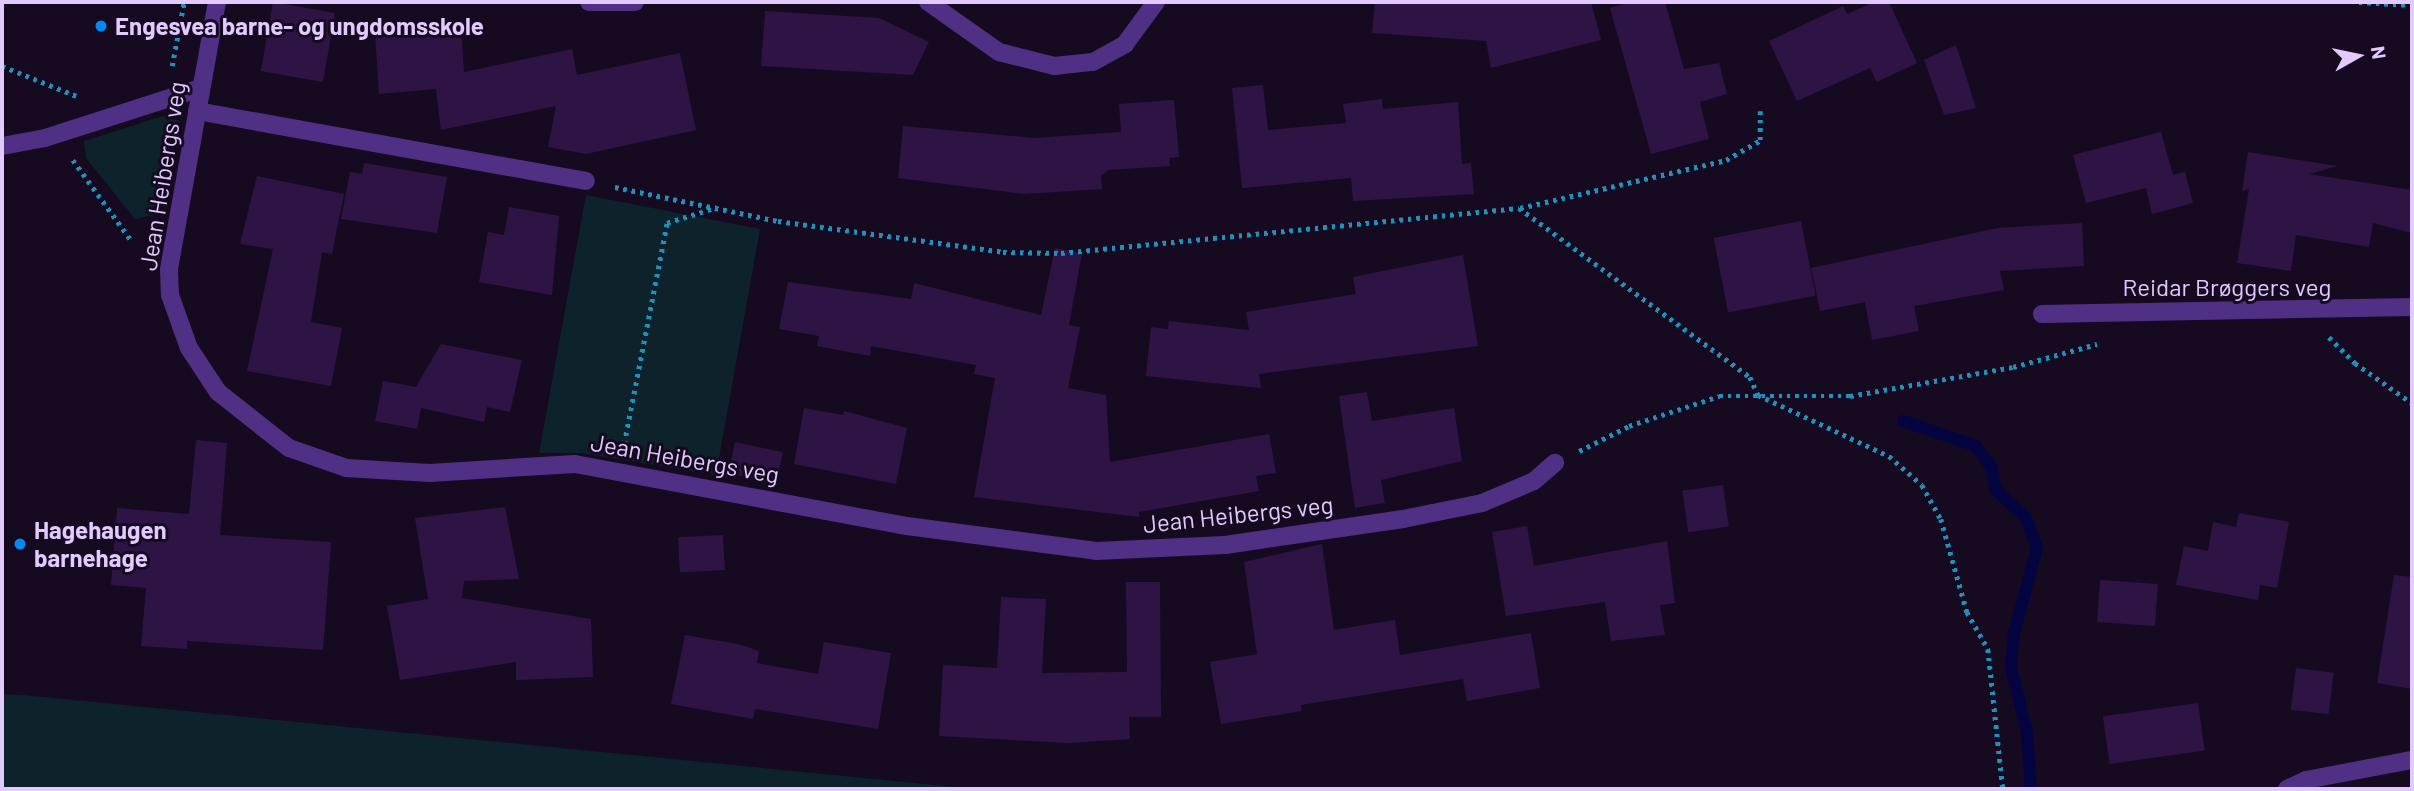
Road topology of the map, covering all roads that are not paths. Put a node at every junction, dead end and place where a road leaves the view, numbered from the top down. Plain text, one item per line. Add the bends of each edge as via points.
1 (217, 2) edge
2 (589, 2) edge
3 (635, 2) edge
4 (928, 2) edge
5 (1156, 2) edge
6 (201, 88) junction
7 (197, 111) junction
8 (2, 146) edge
9 (586, 181) road end
10 (2412, 307) edge
11 (2042, 314) dead end
12 (1555, 463) road end
13 (2412, 760) edge
14 (2287, 789) edge

1 - 6 street, Jean Heibergs veg
2 - 3 street
4 - 5 street via 999,52 1054,66 1093,62 1125,44
6 - 7 street, Jean Heibergs veg
6 - 8 street via 45,138
7 - 9 street
7 - 12 street, Jean Heibergs veg via 169,269 170,295 189,348 218,392 242,416 289,448 380,473 533,464 619,472 920,529 1096,551 1225,545 1403,519 1482,503 1535,481
10 - 11 street, Reidar Brøggers veg
13 - 14 street via 2306,780

